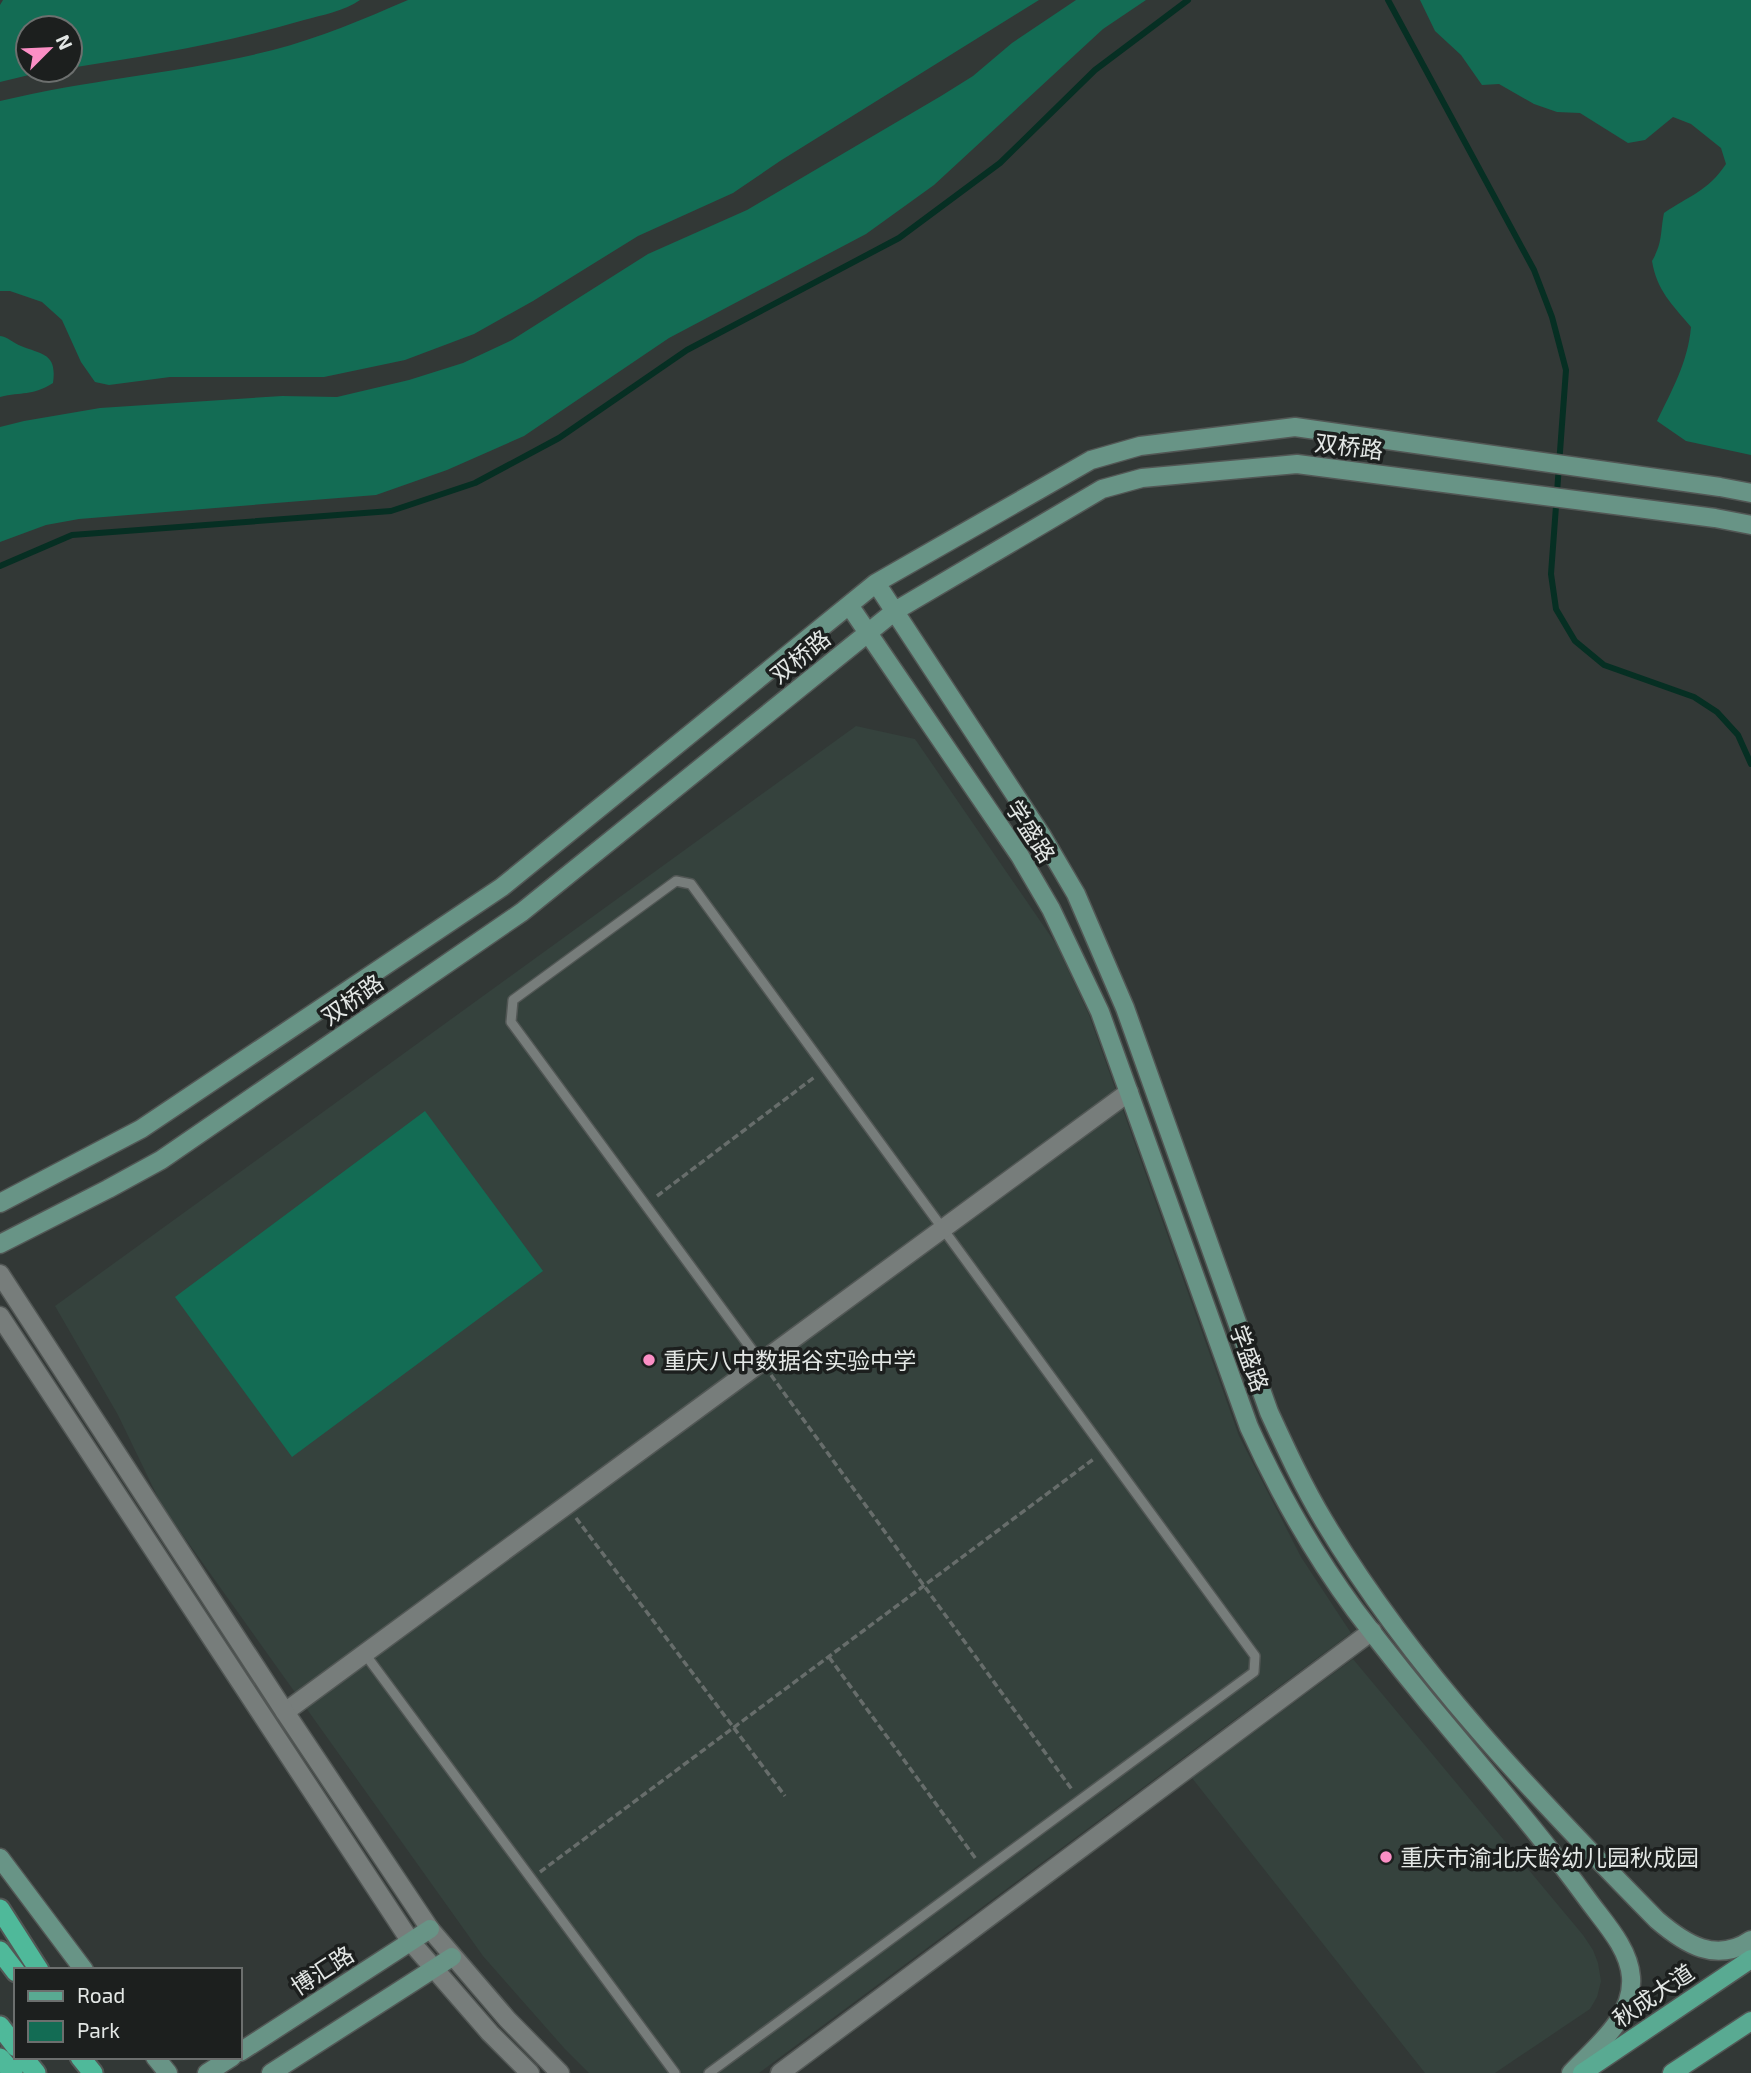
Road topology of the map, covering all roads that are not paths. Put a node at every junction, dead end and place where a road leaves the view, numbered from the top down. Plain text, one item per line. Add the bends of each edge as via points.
1 (1751, 493) edge
2 (1751, 526) edge
3 (876, 583) junction
4 (849, 605) junction
5 (895, 611) junction
6 (868, 633) junction
7 (1129, 1092) junction
8 (0, 1203) edge
9 (943, 1229) junction
10 (0, 1244) edge
11 (0, 1274) edge
12 (0, 1317) edge
13 (761, 1362) junction
14 (1372, 1631) junction
15 (365, 1654) junction
16 (285, 1712) junction
17 (0, 1858) edge
18 (0, 1909) edge
19 (430, 1929) junction
20 (1751, 1940) edge
21 (411, 1942) junction
22 (0, 1951) edge
23 (452, 1957) junction
24 (1751, 1959) edge
25 (38, 1968) edge
26 (82, 1968) edge
27 (14, 1969) edge
28 (434, 1969) junction
29 (1751, 2021) edge
30 (0, 2026) edge
31 (242, 2051) edge
32 (14, 2055) edge
33 (82, 2059) edge
34 (157, 2059) edge
35 (229, 2059) edge
36 (93, 2073) edge
37 (168, 2073) edge
38 (207, 2073) edge
39 (271, 2073) edge
40 (530, 2073) edge
41 (559, 2073) edge
42 (675, 2073) edge
43 (709, 2073) edge
44 (780, 2073) edge
45 (1571, 2073) edge
46 (1583, 2073) edge
47 (1672, 2073) edge

1 - 3 main road, 双桥路 via 1295,427 1140,446 1091,460
2 - 5 main road, 双桥路 via 1297,464 1142,478 1102,489
3 - 4 main road, 双桥路
3 - 5 main road, 学盛路
4 - 6 main road, 学盛路
4 - 8 main road, 双桥路 via 502,887 141,1129
5 - 6 main road, 双桥路
5 - 20 main road, 学盛路 via 1076,894 1125,1008 1269,1412 1325,1522 1415,1654 1520,1778 1657,1920 1704,1949 1730,1951
6 - 7 main road, 学盛路 via 1051,909 1100,1012
6 - 10 main road, 双桥路 via 522,912 161,1160
7 - 9 street
7 - 14 main road, 学盛路 via 1260,1451 1304,1534
9 - 13 street
9 - 13 lane via 691,884 676,881 513,1000 511,1022
9 - 43 lane via 1255,1656 1254,1672
11 - 16 street
12 - 21 street
13 - 15 street
14 - 44 street
14 - 45 main road, 学盛路 via 1556,1856 1626,1958 1632,1980 1626,2008
15 - 16 street
15 - 42 lane
16 - 19 street
17 - 26 main road
18 - 25 highway
19 - 21 main road, 博汇路
19 - 23 street
21 - 28 street
21 - 31 main road, 博汇路
22 - 27 highway
23 - 28 main road
23 - 41 street
24 - 46 main road, 秋成大道
28 - 39 main road
28 - 40 street
29 - 47 main road
30 - 32 highway
33 - 36 highway
34 - 37 main road
35 - 38 main road

